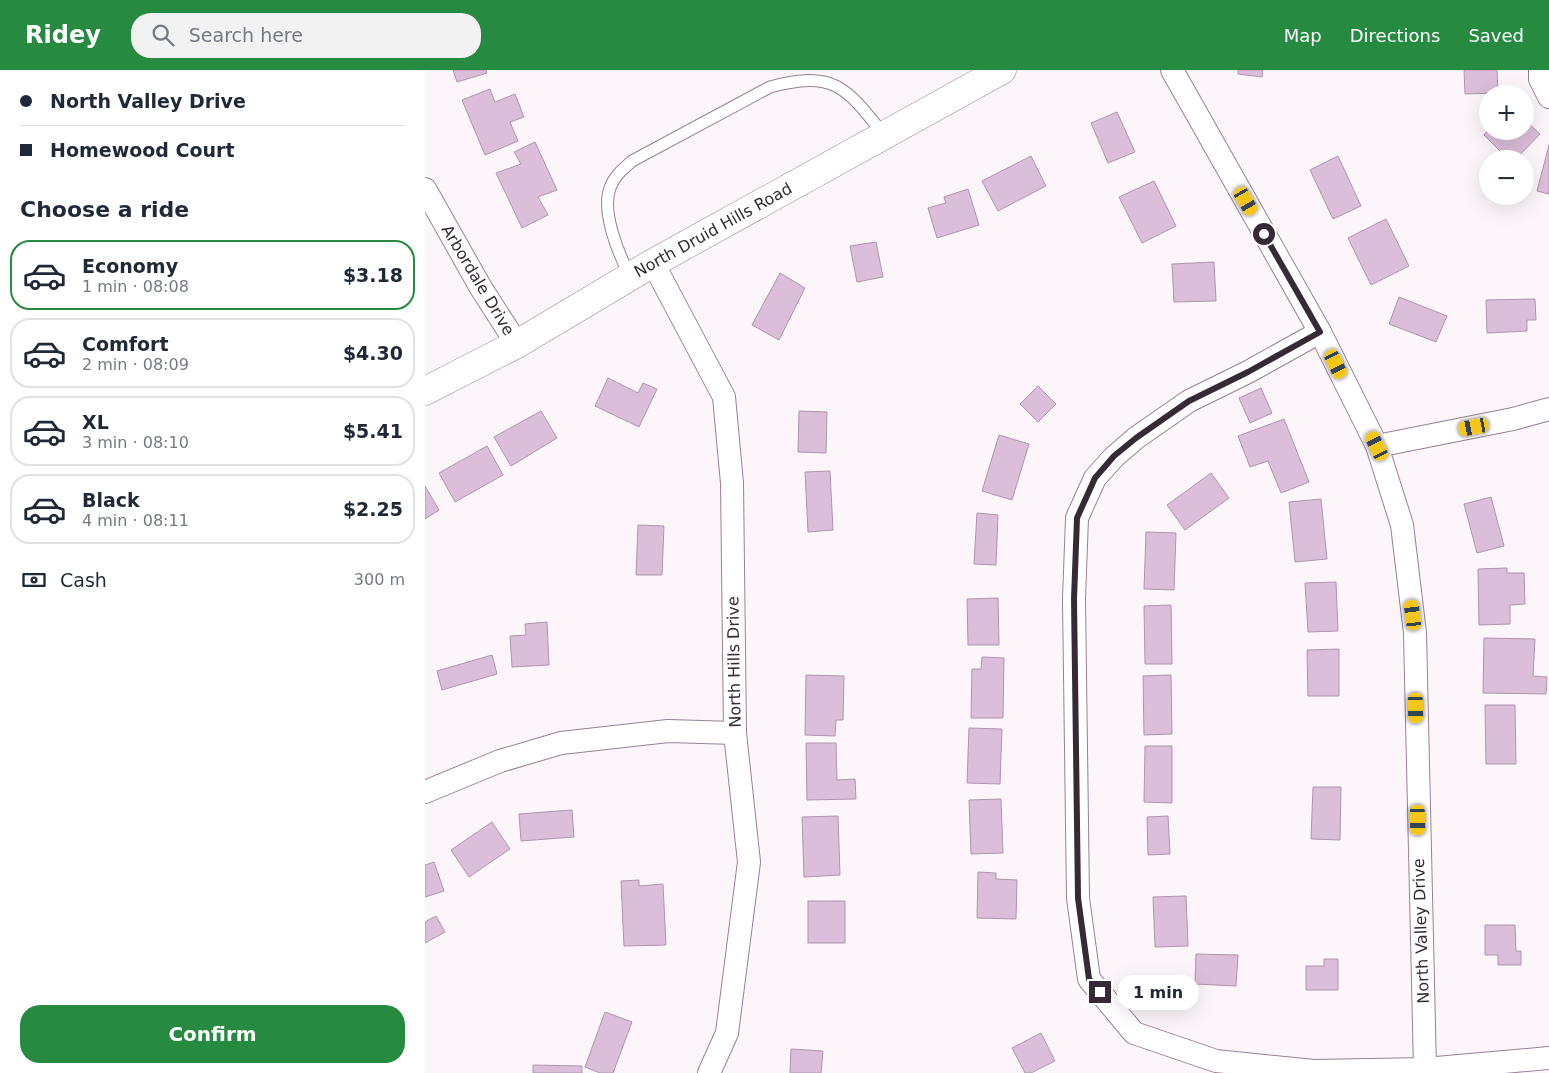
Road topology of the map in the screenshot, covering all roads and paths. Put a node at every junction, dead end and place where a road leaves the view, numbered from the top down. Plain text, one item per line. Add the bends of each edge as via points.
1 (1002, 70) edge
2 (1172, 70) edge
3 (1540, 70) edge
4 (1549, 97) edge
5 (884, 135) junction
6 (425, 189) edge
7 (642, 270) junction
8 (1320, 332) junction
9 (517, 344) junction
10 (425, 391) edge
11 (1549, 409) edge
12 (1377, 446) junction
13 (735, 733) junction
14 (425, 792) edge
15 (1549, 1058) edge
16 (1425, 1069) junction
17 (709, 1073) edge

1 - 5 main road, North Druid Hills Road
2 - 8 street, North Valley Drive
3 - 4 street via 1540,79
5 - 7 main road, North Druid Hills Road
5 - 7 lane via 855,98 833,80 813,76 794,78 770,87 632,161 616,176 609,189 608,206 619,255
6 - 9 street, Arbordale Drive
7 - 9 main road, North Druid Hills Road
7 - 13 street, North Hills Drive via 724,397 732,483
8 - 12 street, North Valley Drive
8 - 16 street via 1189,401 1136,438 1095,478 1077,518 1074,599 1077,869 1089,979 1134,1033 1216,1061 1315,1071
9 - 10 main road, North Druid Hills Road
11 - 12 street
12 - 16 street, North Valley Drive via 1402,525 1415,633
13 - 14 street via 668,731 561,743 500,761
13 - 17 street, North Hills Drive via 749,862 727,1033
15 - 16 street

